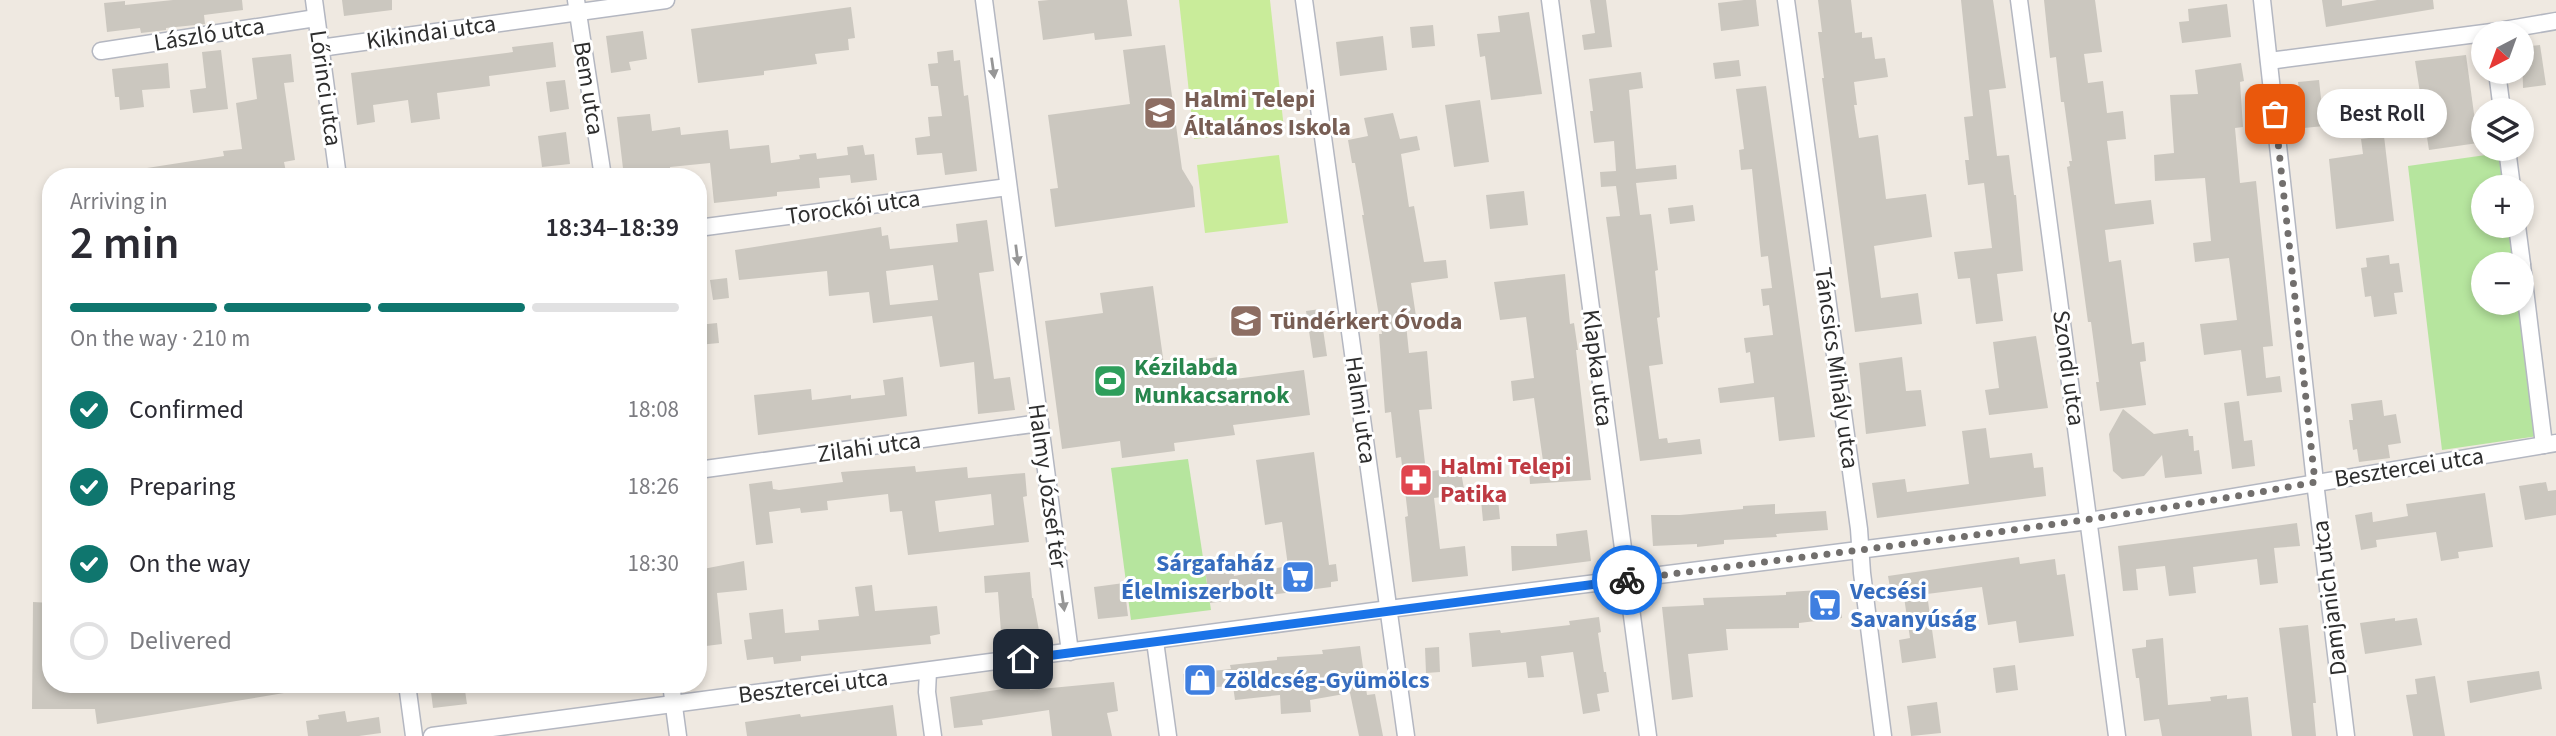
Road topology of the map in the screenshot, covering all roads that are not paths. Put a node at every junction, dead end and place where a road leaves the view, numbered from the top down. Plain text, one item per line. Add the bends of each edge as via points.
1 (314, 0) edge
2 (666, 0) edge
3 (984, 0) edge
4 (1304, 0) edge
5 (1550, 0) edge
6 (1786, 0) edge
7 (2019, 0) edge
8 (2262, 0) edge
9 (577, 6) edge
10 (316, 18) junction
11 (2556, 21) edge
12 (2534, 25) edge
13 (2471, 36) edge
14 (320, 48) junction
15 (101, 51) dead end
16 (2269, 61) junction
17 (337, 168) edge
18 (602, 168) edge
19 (1008, 187) junction
20 (707, 227) edge
21 (2530, 315) edge
22 (1040, 423) junction
23 (2550, 444) edge
24 (707, 469) edge
25 (2315, 482) junction
26 (2089, 521) junction
27 (1862, 548) junction
28 (1628, 580) junction
29 (1389, 609) junction
30 (1154, 641) junction
31 (1070, 652) junction
32 (928, 671) junction
33 (408, 693) edge
34 (672, 693) edge
35 (674, 704) junction
36 (414, 736) edge
37 (432, 736) edge
38 (678, 736) edge
39 (933, 736) edge
40 (1168, 736) edge
41 (1406, 736) edge
42 (1648, 736) edge
43 (1883, 736) edge
44 (2118, 736) edge
45 (2346, 736) edge

1 - 10 street, Lőrinci utca
2 - 9 street, Kikindai utca
3 -> 19 street, Halmy József tér
4 - 29 street, Halmi utca
5 - 28 street, Klapka utca
6 - 27 street, Táncsics Mihály utca
7 - 26 street, Szondi utca
8 - 16 street, Damjanich utca
9 - 14 street, Kikindai utca
9 - 18 street, Bem utca
10 - 14 street, Lőrinci utca
10 - 15 street, László utca
11 - 12 street
13 - 16 street
14 - 17 street, Lőrinci utca
16 - 25 street, Damjanich utca
19 - 20 street, Torockói utca
19 -> 22 street, Halmy József tér
21 - 23 street
22 - 24 street, Zilahi utca
22 -> 31 street, Halmy József tér
23 - 25 street, Besztercei utca
25 - 26 street, Besztercei utca
25 - 45 street, Damjanich utca
26 - 27 street, Besztercei utca
26 - 44 street, Szondi utca
27 - 28 street, Besztercei utca
27 - 43 street, Táncsics Mihály utca
28 - 29 street, Besztercei utca
28 - 42 street, Klapka utca
29 - 30 street
29 - 41 street, Halmi utca
30 - 31 street
30 - 40 street
31 - 32 street, Besztercei utca
32 - 35 street, Besztercei utca
32 - 39 street
33 - 36 street
34 - 35 street
35 - 37 street, Besztercei utca
35 - 38 street

